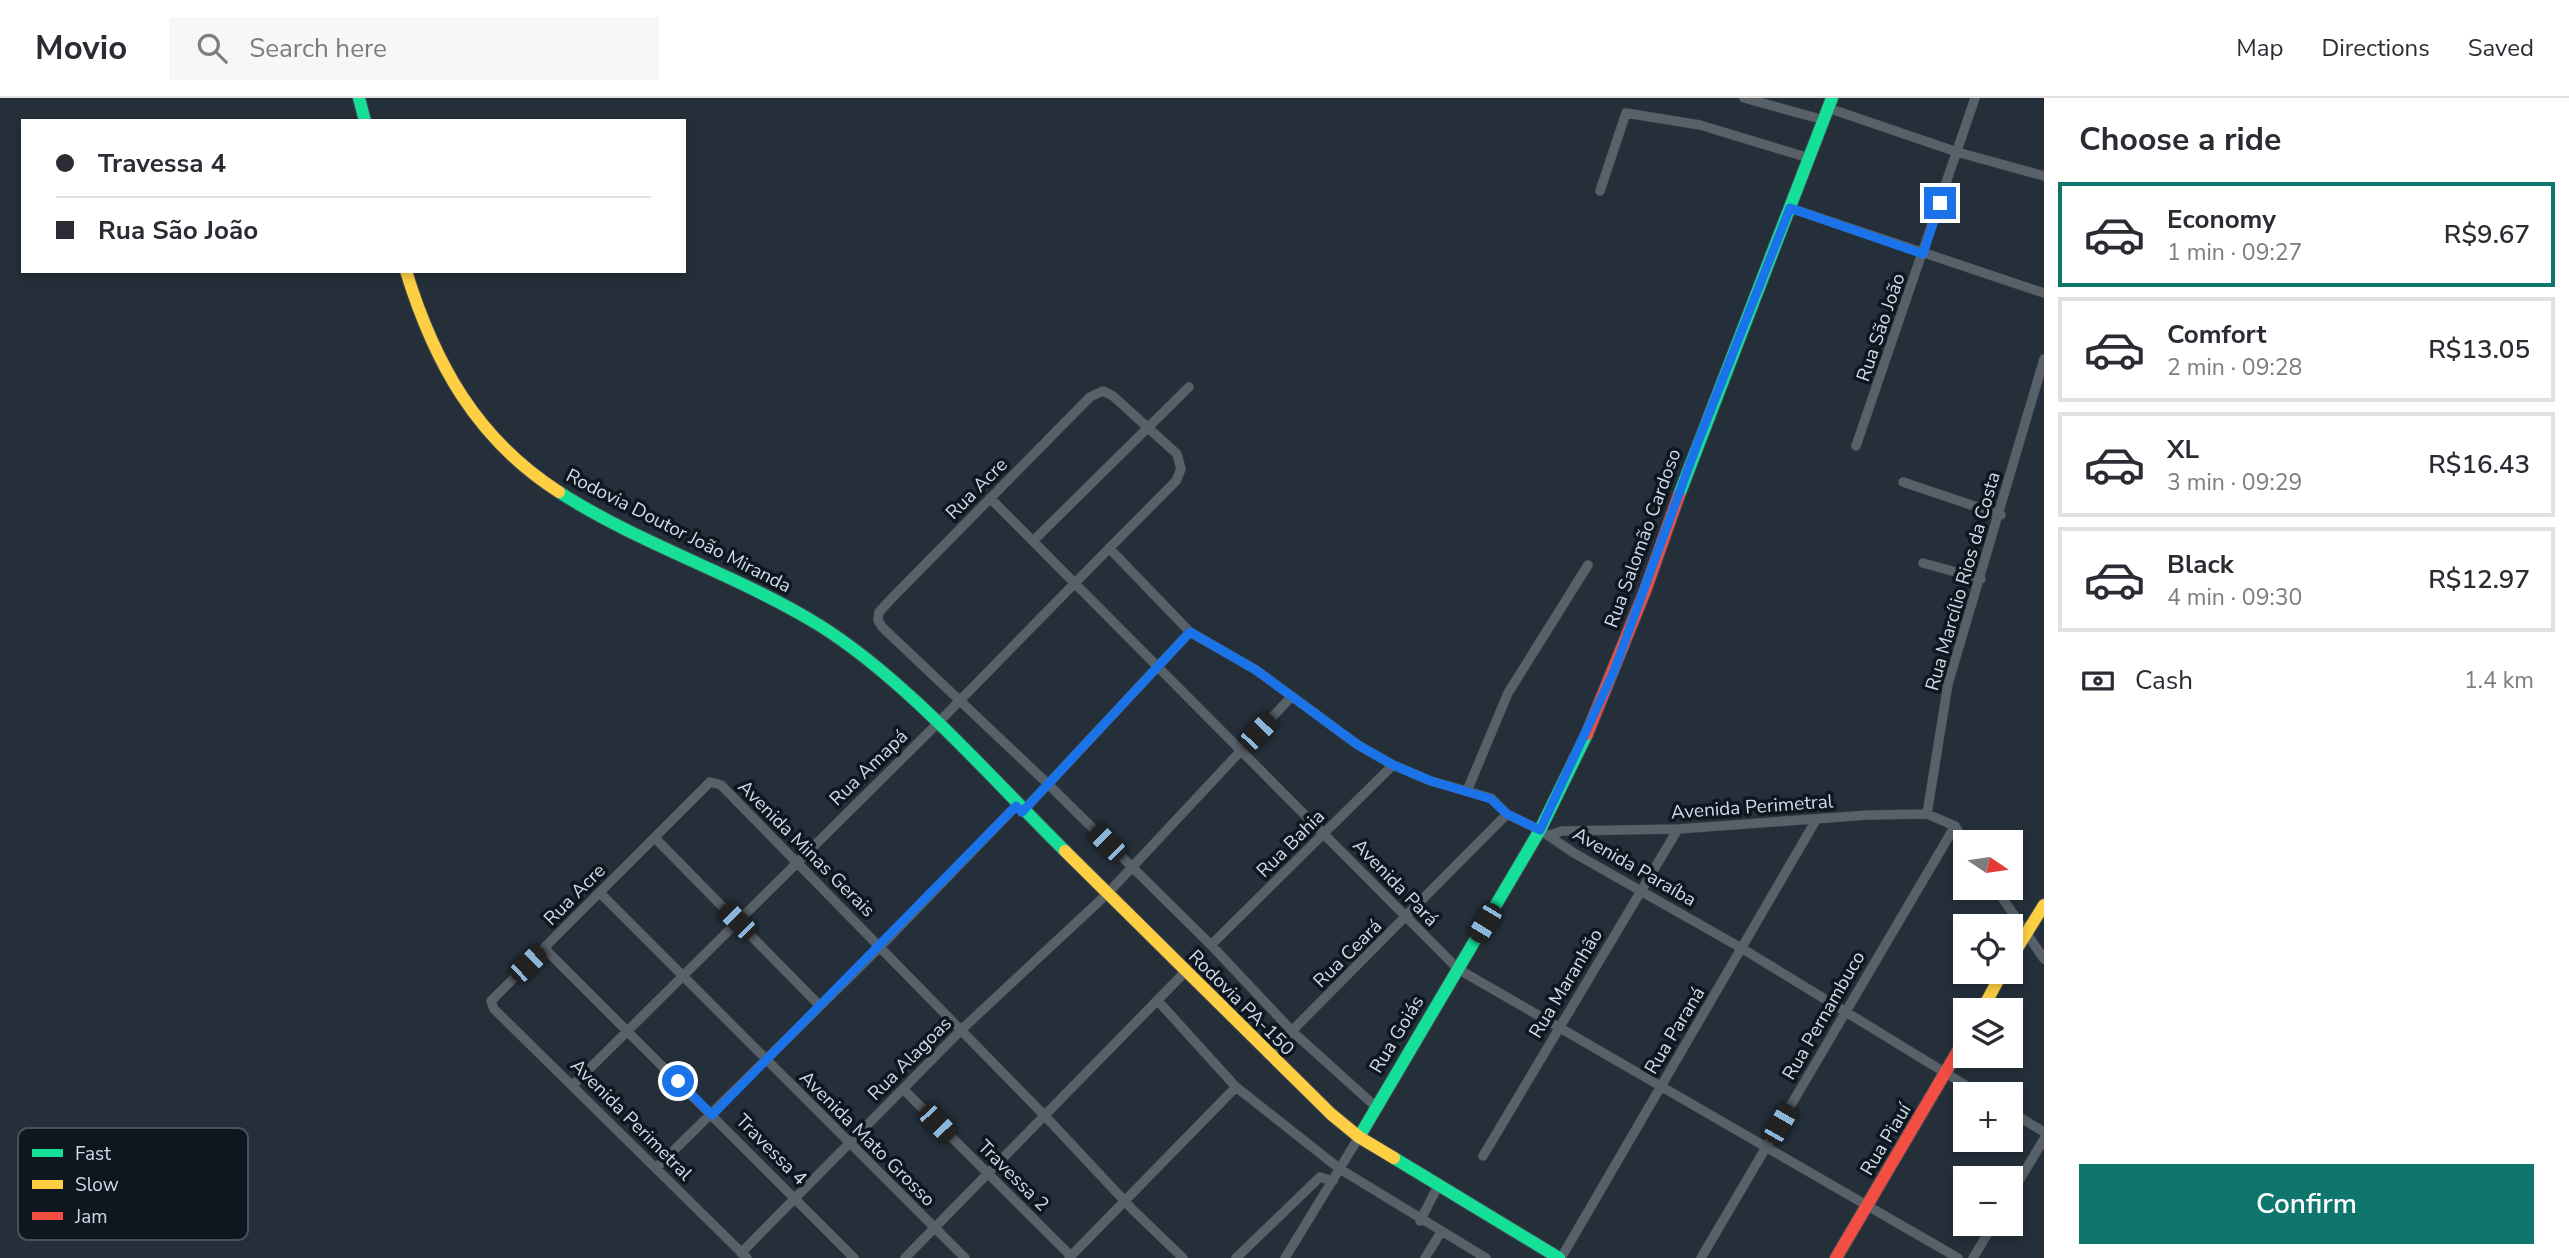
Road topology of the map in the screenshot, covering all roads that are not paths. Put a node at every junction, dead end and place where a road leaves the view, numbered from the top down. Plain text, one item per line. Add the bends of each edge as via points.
1 (359, 98) edge
2 (1744, 98) edge
3 (1975, 98) edge
4 (1828, 109) edge
5 (364, 119) edge
6 (1957, 152) junction
7 (1809, 158) junction
8 (2044, 176) edge
9 (1600, 191) dead end
10 (1790, 208) junction
11 (1923, 254) junction
12 (407, 273) edge
13 (2044, 293) edge
14 (2044, 359) edge
15 (1189, 387) dead end
16 (1148, 426) junction
17 (1856, 446) dead end
18 (1903, 482) dead end
19 (990, 498) junction
20 (2000, 514) junction
21 (1033, 541) junction
22 (1109, 548) junction
23 (1923, 563) dead end
24 (1588, 565) dead end
25 (1981, 579) junction
26 (1074, 583) junction
27 (1190, 632) junction
28 (1157, 668) junction
29 (1292, 696) junction
30 (959, 702) junction
31 (936, 725) junction
32 (1241, 750) junction
33 (1393, 765) junction
34 (715, 782) joint
35 (1048, 784) junction
36 (1466, 790) junction
37 (1019, 809) junction
38 (1507, 814) junction
39 (1927, 814) junction
40 (1816, 820) junction
41 (1955, 826) junction
42 (1678, 829) junction
43 (1958, 830) edge
44 (1324, 833) junction
45 (1545, 833) junction
46 (655, 838) junction
47 (796, 862) junction
48 (1130, 867) junction
49 (1641, 890) junction
50 (600, 893) junction
51 (1107, 894) junction
52 (2004, 900) edge
53 (2044, 905) edge
54 (1406, 919) junction
55 (737, 921) junction
56 (2026, 932) junction
57 (2023, 937) edge
58 (1211, 945) junction
59 (880, 947) junction
60 (544, 948) junction
61 (1743, 949) junction
62 (2044, 959) edge
63 (1458, 969) junction
64 (1185, 972) junction
65 (683, 975) junction
66 (1158, 1001) junction
67 (492, 1005) joint
68 (820, 1006) junction
69 (1845, 1011) junction
70 (1560, 1027) junction
71 (961, 1030) junction
72 (627, 1031) junction
73 (1293, 1032) junction
74 (1268, 1055) junction
75 (1953, 1060) edge
76 (766, 1061) junction
77 (1946, 1073) junction
78 (1961, 1082) edge
79 (573, 1085) junction
80 (1662, 1085) junction
81 (1236, 1087) junction
82 (903, 1089) junction
83 (1375, 1106) junction
84 (712, 1115) junction
85 (1046, 1117) junction
86 (2023, 1119) edge
87 (2044, 1132) edge
88 (1359, 1137) junction
89 (2044, 1139) edge
90 (848, 1144) junction
91 (1767, 1146) junction
92 (1483, 1156) dead end
93 (656, 1168) junction
94 (1340, 1169) junction
95 (988, 1175) junction
96 (2023, 1175) edge
97 (1333, 1181) junction
98 (1438, 1186) junction
99 (796, 1198) junction
100 (1125, 1201) junction
101 (1868, 1205) junction
102 (1420, 1221) junction
103 (935, 1228) junction
104 (1441, 1232) junction
105 (1986, 1236) edge
106 (744, 1255) edge
107 (1070, 1257) edge
108 (854, 1258) edge
109 (905, 1258) edge
110 (965, 1258) edge
111 (1183, 1258) edge
112 (1236, 1258) edge
113 (1285, 1258) edge
114 (1425, 1258) edge
115 (1486, 1258) edge
116 (1560, 1258) edge
117 (1701, 1258) edge
118 (1836, 1258) edge
119 (1958, 1258) edge
120 (1973, 1258) edge

1 - 5 main road
2 - 4 street
3 - 6 street, Rua São João
4 - 6 street
4 - 7 main road, Rua Salomão Cardoso
6 - 8 street
6 - 11 street, Rua São João
7 - 9 street via 1700,125 1626,113
7 - 10 main road, Rua Salomão Cardoso
10 - 11 street
10 - 45 main road, Rua Salomão Cardoso via 1614,671
11 - 13 street
11 - 17 street, Rua São João
12 - 31 main road, Rodovia Doutor João Miranda via 430,343 452,385 476,420 533,473 583,506 833,634 860,653
14 - 20 street, Rua Marcílio Rios da Costa
15 - 16 street
16 - 19 street, Rua Acre via 1108,393 1099,392
16 - 21 street
16 - 22 street, Rua Amapá via 1177,454 1181,469 1176,481
18 - 20 street
19 - 21 street, Avenida Pará
19 - 30 street, Rua Acre via 879,612 878,620
20 - 25 street, Rua Marcílio Rios da Costa
21 - 26 street, Avenida Pará
22 - 26 street, Rua Amapá
22 - 27 street, Avenida Paraíba
23 - 25 street
24 - 36 street via 1508,693
25 - 39 street, Rua Marcílio Rios da Costa via 1948,684
26 - 28 street, Avenida Pará
26 - 30 street, Rua Amapá
27 - 28 street
27 - 29 street, Avenida Paraíba
28 - 32 street, Avenida Pará
28 - 35 street
29 - 32 street
29 - 33 street, Avenida Paraíba
30 - 31 street, Rua Amapá
30 - 35 street
31 - 37 main road, Rodovia PA-150
31 - 47 street, Rua Amapá
32 - 44 street, Avenida Pará
32 - 48 street
33 - 36 street, Avenida Paraíba
33 - 44 street, Rua Bahia
34 - 46 street, Rua Acre via 705,786
34 - 47 street, Avenida Minas Gerais
35 - 37 street
35 - 48 street
36 - 38 street, Avenida Paraíba via 1497,802
37 - 51 main road, Rodovia PA-150
37 - 59 street
38 - 45 street, Avenida Paraíba
38 - 54 street, Rua Ceará
39 - 40 street, Avenida Perimetral
39 - 41 street, Avenida Perimetral
40 - 42 street, Avenida Perimetral
40 - 61 street, Rua Paraná
41 - 43 street
41 - 69 street, Rua Pernambuco
42 - 45 street, Avenida Perimetral
42 - 49 street, Rua Maranhão
44 - 54 street, Avenida Pará
44 - 58 street, Rua Bahia
45 - 49 street, Avenida Paraíba
45 - 63 main road, Rua Goiás
46 - 50 street, Rua Acre
46 - 55 street
47 - 55 street, Rua Amapá
47 - 59 street, Avenida Minas Gerais
48 - 51 street, Rua Alagoas
48 - 58 street
49 - 61 street, Avenida Paraíba
49 - 70 street, Rua Maranhão
50 - 60 street, Rua Acre
50 - 65 street, Avenida Mato Grosso
51 - 64 main road, Rodovia PA-150
51 - 71 street, Rua Alagoas
52 - 56 street
53 - 56 main road
54 - 63 street, Avenida Pará
54 - 73 street, Rua Ceará
55 - 65 street, Rua Amapá
55 - 68 street
56 - 57 main road
56 - 62 street
58 - 73 street
59 - 68 street
59 - 71 street, Avenida Minas Gerais
60 - 67 street, Rua Acre via 493,998
60 - 72 street, Travessa 4
61 - 69 street, Avenida Paraíba
61 - 80 street, Rua Paraná
63 - 70 street, Avenida Pará
63 - 83 main road, Rua Goiás
64 - 66 street
64 - 74 main road, Rodovia PA-150
65 - 72 street, Rua Amapá
65 - 76 street, Avenida Mato Grosso
66 - 81 street
66 - 85 street
67 - 79 street, Avenida Perimetral
68 - 76 street
69 - 77 street, Avenida Paraíba
69 - 91 street, Rua Pernambuco
70 - 80 street, Avenida Pará
70 - 92 street, Rua Maranhão
71 - 82 street, Rua Alagoas
71 - 85 street
72 - 79 street, Rua Amapá
72 - 84 street, Travessa 4
73 - 74 street, Rua Ceará
73 - 83 street
74 - 88 main road, Rodovia PA-150
75 - 77 main road, Rua Piauí
76 - 84 street
76 - 90 street, Avenida Mato Grosso
77 - 78 street, Avenida Paraíba
77 - 101 main road, Rua Piauí
79 - 93 street, Avenida Perimetral
80 - 91 street, Avenida Pará
80 - 116 street, Rua Paraná
81 - 94 street
81 - 100 street
82 - 90 street, Rua Alagoas
82 - 95 street, Travessa 2
83 - 88 main road, Rua Goiás
84 - 93 street
84 - 99 street, Travessa 4
85 - 95 street
85 - 100 street
86 - 87 street
88 - 94 street, Rua Goiás
88 - 98 main road, Rodovia PA-150
89 - 96 street
90 - 99 street, Rua Alagoas
90 - 103 street, Avenida Mato Grosso
91 - 101 street, Avenida Pará
91 - 117 street, Rua Pernambuco
93 - 106 street, Avenida Perimetral
94 - 97 street, Rua Goiás
94 - 102 street
95 - 103 street
95 - 107 street, Travessa 2
97 - 112 street via 1320,1177
97 - 113 street, Rua Goiás
98 - 102 street
98 - 116 main road, Rodovia PA-150
99 - 106 street, Rua Alagoas
99 - 108 street, Travessa 4
100 - 107 street
100 - 111 street
101 - 118 main road, Rua Piauí
101 - 119 street, Avenida Pará
102 - 104 street
103 - 109 street
103 - 110 street, Avenida Mato Grosso
104 - 114 street
104 - 115 street
105 - 120 street

